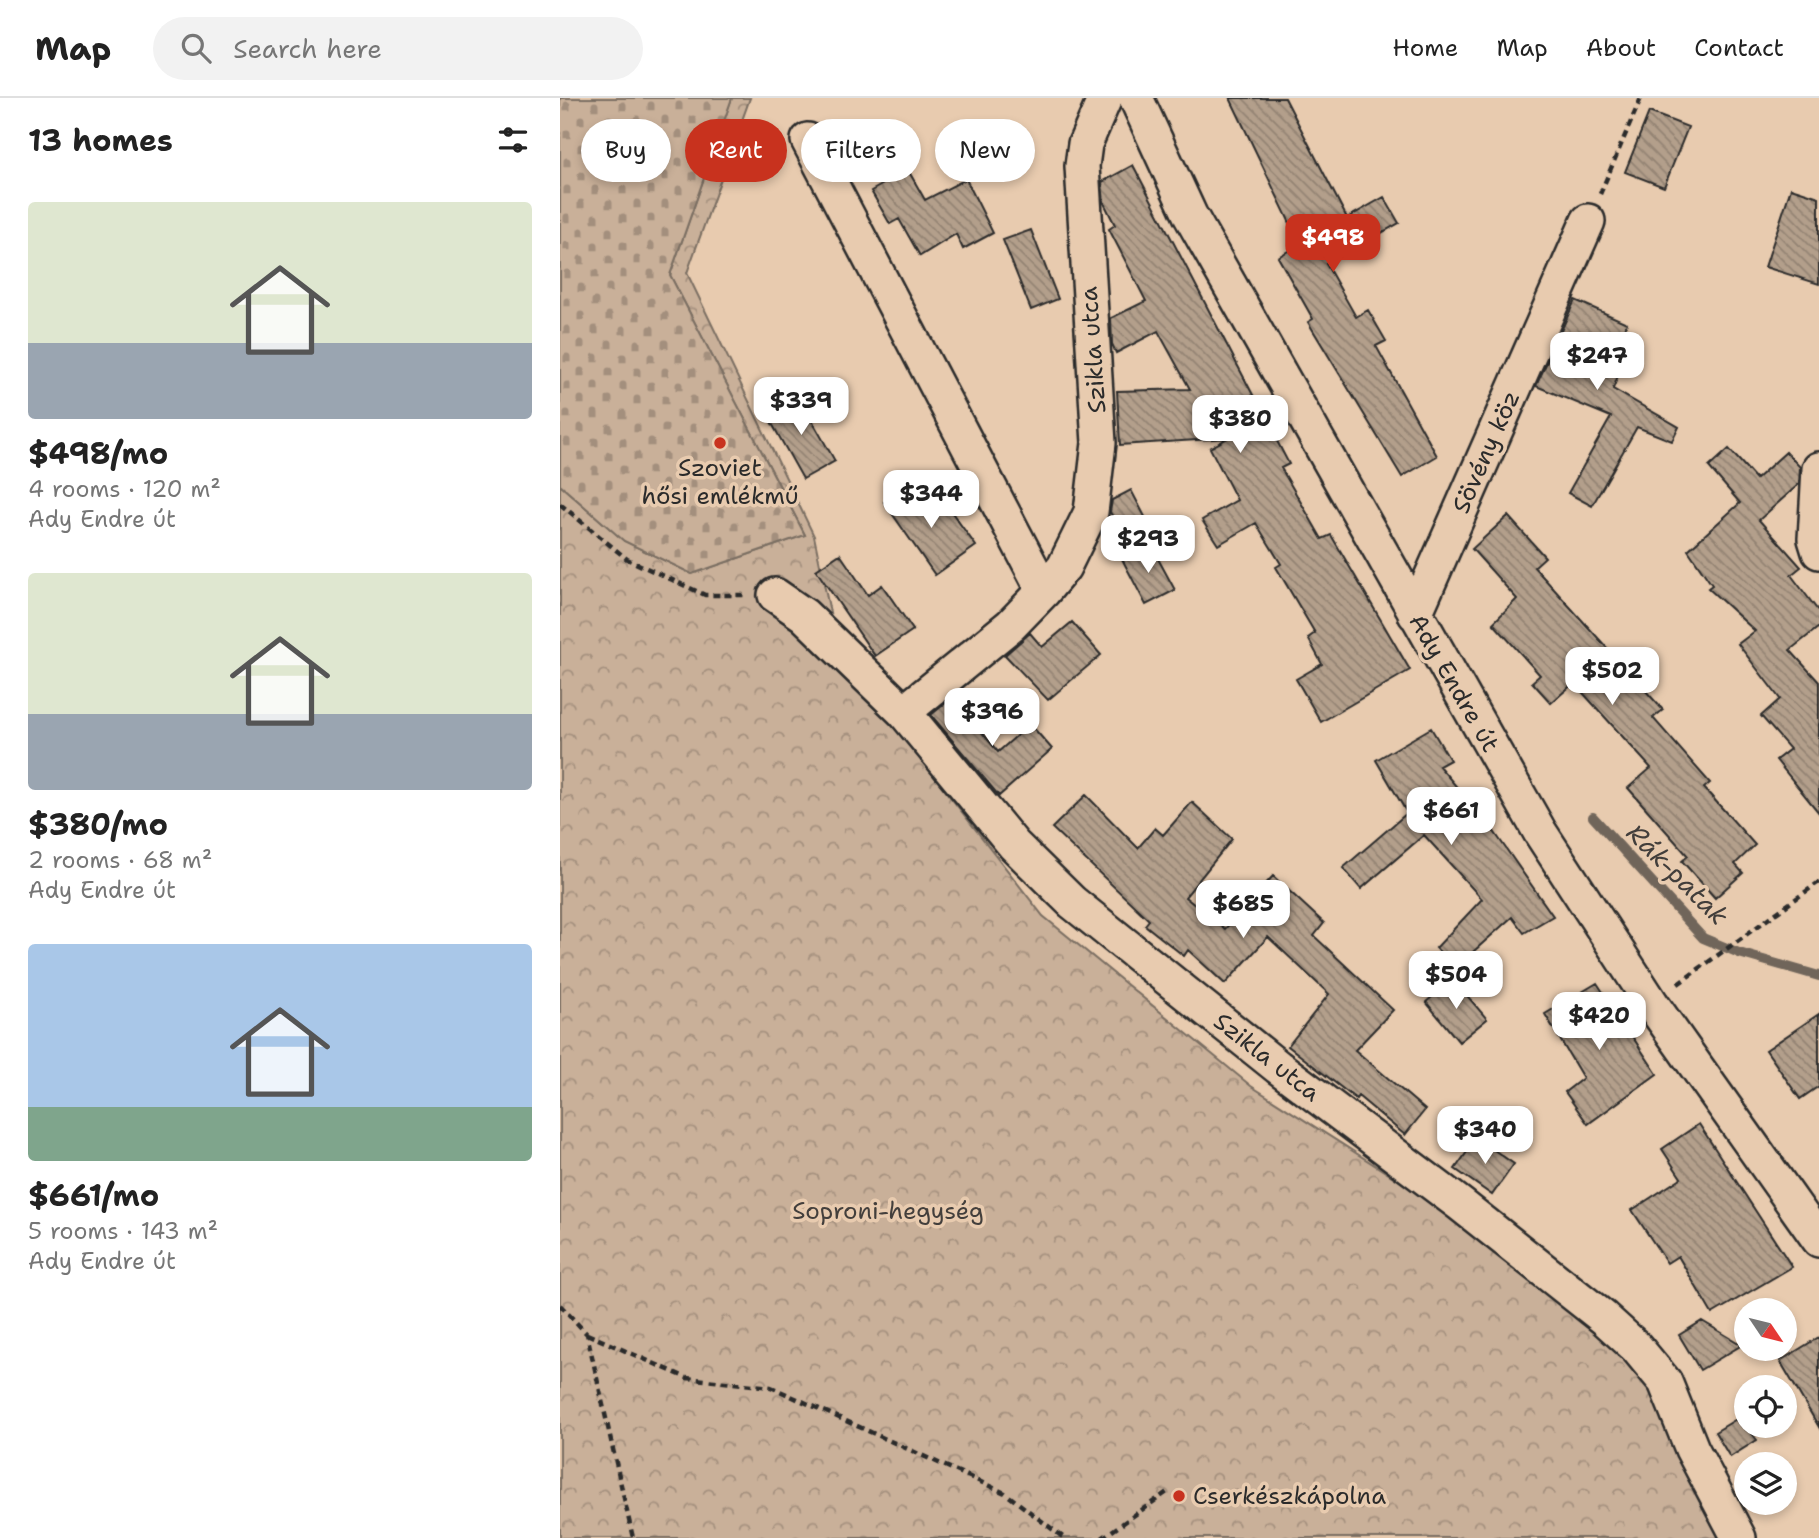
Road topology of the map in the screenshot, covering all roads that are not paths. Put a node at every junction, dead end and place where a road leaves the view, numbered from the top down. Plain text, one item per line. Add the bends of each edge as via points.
1 (1105, 98) edge
2 (1136, 98) edge
3 (830, 182) edge
4 (1588, 220) road end
5 (1819, 469) edge
6 (1819, 552) edge
7 (1044, 591) junction
8 (775, 595) road end
9 (1415, 614) junction
10 (904, 712) junction
11 (1819, 1240) edge
12 (1739, 1538) edge

1 - 7 street, Szikla utca via 1082,166 1099,443 1096,489 1080,538
2 - 9 street, Ady Endre út via 1191,215
3 - 7 street
4 - 9 street, Sövény köz
5 - 6 street via 1815,538
7 - 10 street, Szikla utca via 1011,625
8 - 10 street via 804,615
9 - 11 street, Ady Endre út via 1540,832 1652,1004
10 - 12 street, Szikla utca via 1014,845 1072,902 1322,1101 1460,1203 1636,1347 1665,1382 1692,1449

